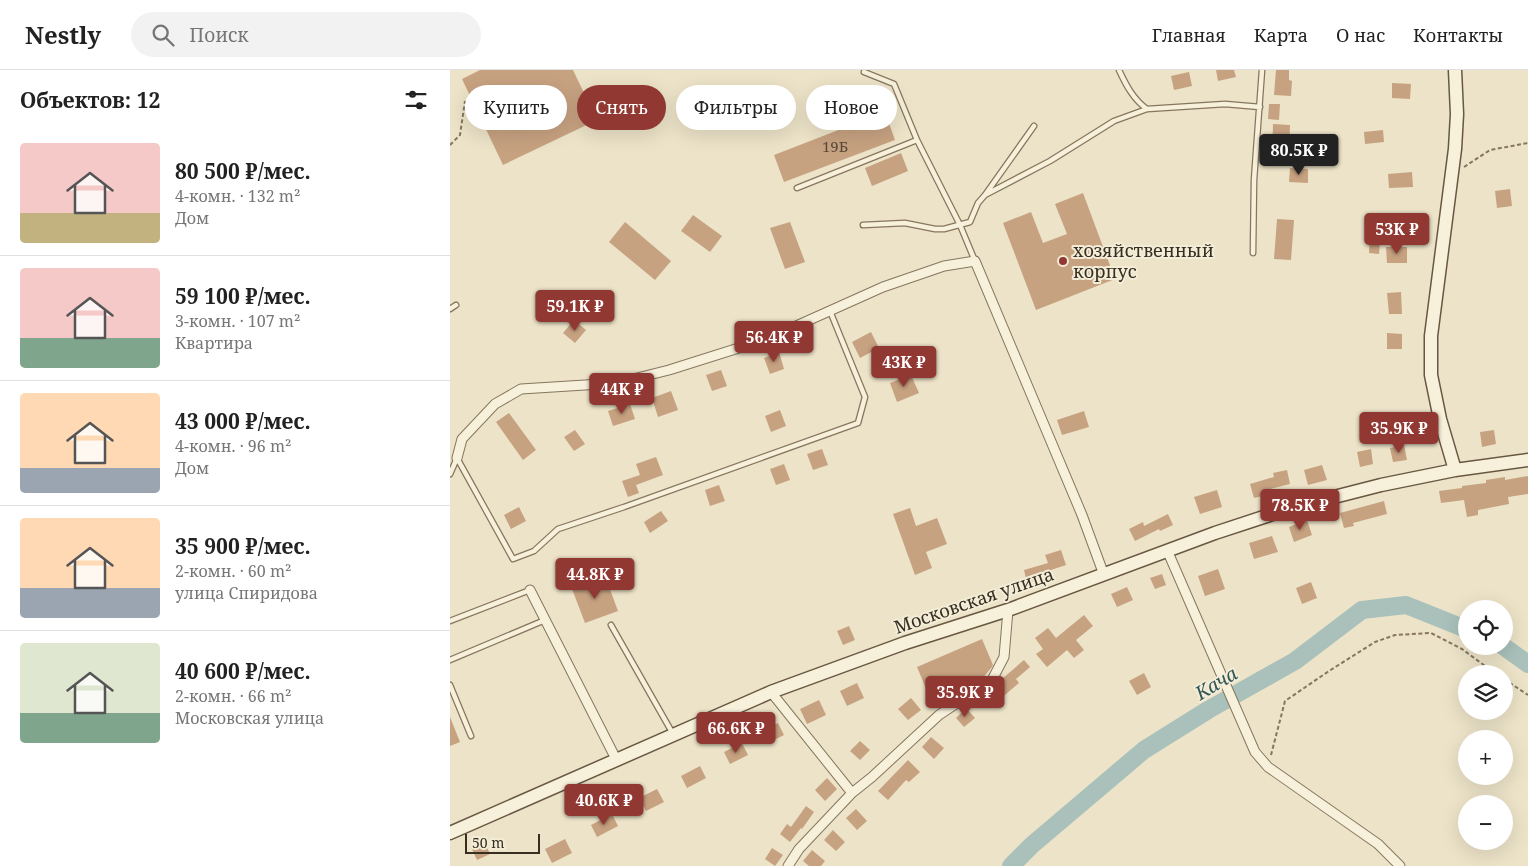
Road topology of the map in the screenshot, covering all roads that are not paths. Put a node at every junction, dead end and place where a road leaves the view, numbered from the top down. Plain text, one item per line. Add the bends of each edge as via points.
1 (1119, 70) edge
2 (1262, 70) edge
3 (1455, 70) edge
4 (864, 72) dead end
5 (1260, 106) junction
6 (1147, 109) junction
7 (1034, 126) dead end
8 (917, 140) junction
9 (797, 188) dead end
10 (985, 195) junction
11 (863, 225) dead end
12 (960, 225) junction
13 (1253, 253) dead end
14 (975, 260) junction
15 (456, 305) dead end
16 (450, 309) edge
17 (830, 311) junction
18 (457, 458) junction
19 (1528, 460) edge
20 (1455, 470) junction
21 (450, 474) edge
22 (1167, 550) junction
23 (1104, 575) junction
24 (530, 590) joint
25 (1008, 610) junction
26 (545, 620) junction
27 (450, 621) edge
28 (611, 625) dead end
29 (450, 660) edge
30 (450, 685) edge
31 (771, 692) junction
32 (674, 735) junction
33 (471, 736) dead end
34 (616, 759) junction
35 (852, 793) junction
36 (450, 833) edge
37 (788, 866) edge
38 (1400, 866) edge

1 - 6 lane via 1129,91
2 - 5 lane
3 - 20 street via 1457,114 1452,175 1431,336 1431,375
4 - 8 lane via 894,84
5 - 6 lane via 1225,104
5 - 13 lane
6 - 10 lane via 1114,121 1050,162
7 - 10 lane
8 - 9 lane
8 - 12 lane
10 - 12 lane via 970,222
11 - 12 lane via 905,223 935,230
12 - 14 lane
14 - 17 street via 944,266 883,287
14 - 23 street
15 - 16 lane
17 - 18 street via 767,339 639,378 521,389 495,404 462,439
17 - 18 lane via 865,396 858,423 558,529 534,551 513,560
18 - 21 lane
19 - 20 street, Московская улица
20 - 22 street, Московская улица via 1291,508
22 - 23 street, Московская улица
22 - 38 street via 1255,752 1268,766 1378,844
23 - 25 street, Московская улица
24 - 26 street
24 - 27 lane
25 - 31 street, Московская улица via 904,643
25 - 35 street via 1004,657 992,680 938,715
26 - 29 lane
26 - 34 street
28 - 32 lane
30 - 33 lane
31 - 32 street, Московская улица
31 - 35 street
32 - 34 street, Московская улица
34 - 36 street, Московская улица
35 - 37 street

